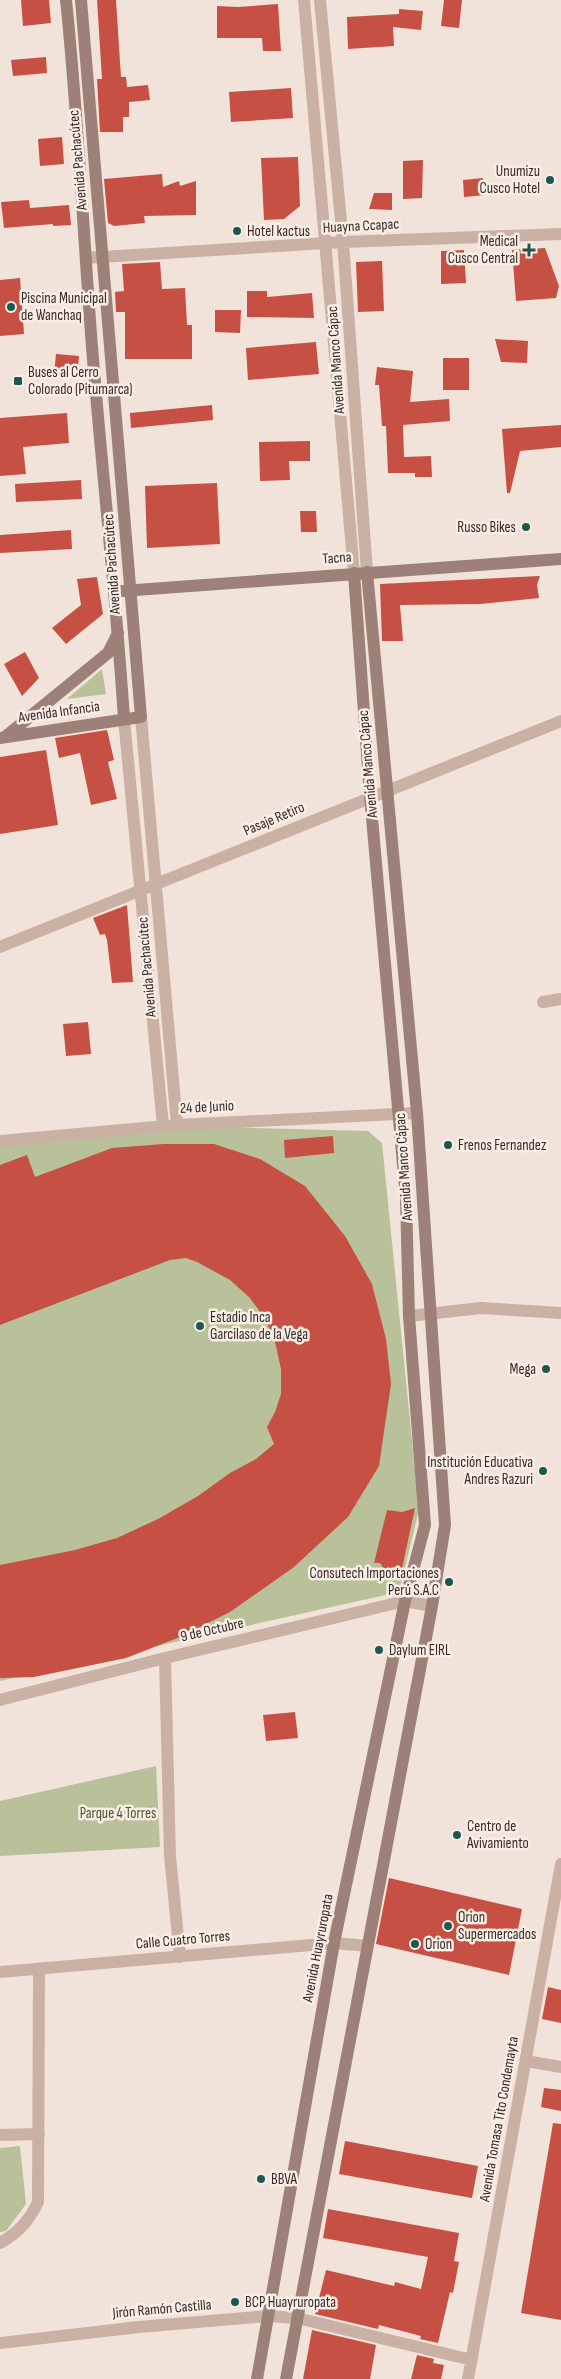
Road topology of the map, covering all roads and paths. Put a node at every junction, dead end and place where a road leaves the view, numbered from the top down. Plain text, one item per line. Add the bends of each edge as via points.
1 (66, 0) edge
2 (81, 0) edge
3 (304, 0) edge
4 (320, 0) edge
5 (561, 234) edge
6 (343, 242) junction
7 (326, 243) junction
8 (103, 256) junction
9 (86, 258) junction
10 (561, 559) edge
11 (367, 572) junction
12 (354, 573) junction
13 (131, 590) junction
14 (116, 591) junction
15 (118, 632) junction
16 (140, 717) junction
17 (124, 719) junction
18 (561, 721) edge
19 (2, 737) edge
20 (386, 790) junction
21 (370, 796) junction
22 (156, 885) junction
23 (141, 891) junction
24 (0, 947) edge
25 (561, 999) edge
26 (543, 1002) dead end
27 (417, 1113) junction
28 (400, 1115) junction
29 (177, 1124) junction
30 (163, 1126) junction
31 (0, 1141) edge
32 (561, 1312) edge
33 (430, 1313) junction
34 (410, 1316) junction
35 (425, 1525) joint
36 (405, 1601) junction
37 (432, 1606) junction
38 (165, 1658) junction
39 (0, 1700) edge
40 (561, 1864) edge
41 (334, 1943) junction
42 (368, 1946) junction
43 (180, 1957) junction
44 (39, 1969) junction
45 (0, 1972) edge
46 (526, 2061) junction
47 (561, 2067) edge
48 (39, 2134) junction
49 (0, 2135) edge
50 (0, 2243) edge
51 (267, 2316) junction
52 (296, 2318) junction
53 (0, 2343) edge
54 (472, 2360) junction
55 (257, 2379) edge
56 (286, 2379) edge
57 (468, 2379) edge

1 - 9 main road, Avenida Pachacútec
2 - 8 main road, Avenida Pachacútec
3 - 7 street, Avenida Manco Cápac
4 - 6 street, Avenida Manco Cápac
5 - 6 street, Huayna Ccapac
6 - 7 street, Huayna Ccapac
6 - 11 street, Avenida Manco Cápac
7 - 8 street, Huayna Ccapac
7 - 12 street, Avenida Manco Cápac
8 - 9 street, Huayna Ccapac
8 - 13 main road, Avenida Pachacútec
9 - 14 main road, Avenida Pachacútec
10 - 11 main road, Tacna
11 - 12 main road, Tacna
11 - 20 main road, Avenida Manco Cápac
12 - 13 main road, Tacna
12 - 21 main road, Avenida Manco Cápac
13 - 14 main road, Tacna
13 - 16 main road, Avenida Pachacútec
14 - 15 main road, Avenida Pachacútec
15 - 17 main road, Avenida Pachacútec
15 - 19 main road via 108,653
16 - 17 main road, Avenida Infancia
16 - 22 street, Avenida Pachacútec
17 - 19 main road, Avenida Infancia
17 - 23 street, Avenida Pachacútec
18 - 20 street, Pasaje Retiro
20 - 21 street, Pasaje Retiro
20 - 27 main road, Avenida Manco Cápac
21 - 22 street, Pasaje Retiro
21 - 28 main road, Avenida Manco Cápac
22 - 23 street, Pasaje Retiro
22 - 29 street, Avenida Pachacútec
23 - 24 street, Pasaje Retiro
23 - 30 street, Avenida Pachacútec
25 - 26 street
27 - 28 street, 24 de Junio
27 - 33 main road, Avenida Manco Cápac
28 - 29 street, 24 de Junio
28 - 34 main road, Avenida Manco Cápac
29 - 30 street, 24 de Junio
30 - 31 street, 24 de Junio
32 - 33 street via 482,1308
33 - 34 street
33 - 37 main road, Avenida Manco Cápac via 445,1525
34 - 35 main road, Avenida Manco Cápac
35 - 36 main road, Avenida Huayruropata
36 - 37 street, 9 de Octubre
36 - 38 street, 9 de Octubre
36 - 41 main road, Avenida Huayruropata
37 - 42 main road
38 - 39 street, 9 de Octubre
38 - 43 street via 170,1856
40 - 46 street, Avenida Tomasa Tito Condemayta
41 - 42 street, Calle Cuatro Torres
41 - 43 street, Calle Cuatro Torres
41 - 51 main road, Avenida Huayruropata
42 - 52 main road
43 - 44 street, Calle Cuatro Torres
44 - 45 street, Calle Cuatro Torres
44 - 48 street
46 - 47 street
46 - 54 street, Avenida Tomasa Tito Condemayta
48 - 49 street
48 - 50 street via 38,2202 22,2227
51 - 52 street, Jirón Ramón Castilla
51 - 53 street, Jirón Ramón Castilla
51 - 55 main road, Avenida Huayruropata
52 - 54 street, Jirón Ramón Castilla
52 - 56 main road
54 - 57 street, Avenida Tomasa Tito Condemayta

